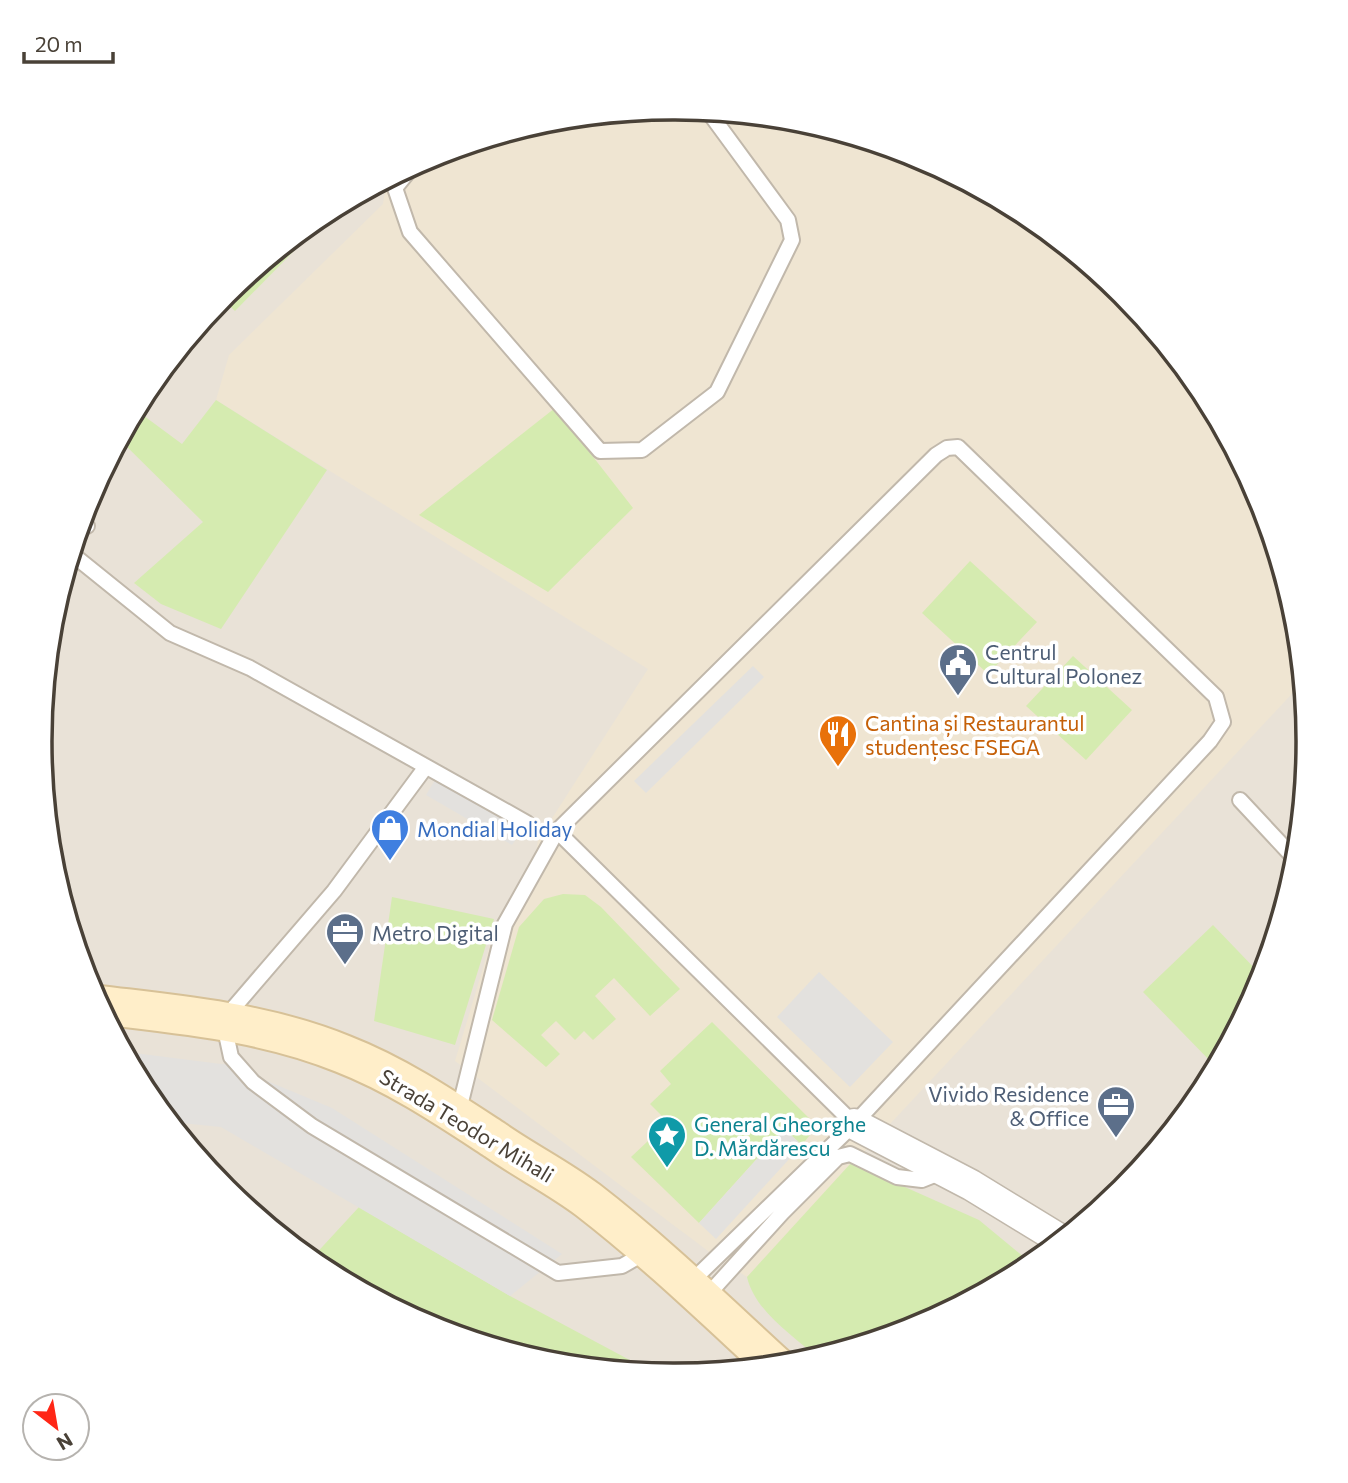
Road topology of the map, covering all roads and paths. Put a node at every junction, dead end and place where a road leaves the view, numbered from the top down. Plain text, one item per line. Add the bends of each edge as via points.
1 (715, 121) edge
2 (398, 185) edge
3 (80, 560) edge
4 (425, 768) junction
5 (1240, 800) dead end
6 (527, 823) dead end
7 (557, 831) junction
8 (1286, 849) edge
9 (112, 1006) edge
10 (222, 1020) junction
11 (457, 1116) junction
12 (854, 1124) junction
13 (943, 1171) junction
14 (1052, 1235) edge
15 (649, 1250) junction
16 (695, 1293) junction
17 (765, 1356) edge

1 - 2 lane via 788,220 792,240 717,393 642,450 600,451 410,232
3 - 4 lane via 170,633 250,668
4 - 6 lane
4 - 10 lane via 334,891
5 - 8 lane
7 - 11 lane via 505,924
7 - 12 lane
7 - 12 lane via 947,448 958,447 1216,697 1223,722 1210,741
9 - 10 main road, Strada Teodor Mihali
10 - 11 main road, Strada Teodor Mihali via 344,1054
10 - 15 lane via 231,1057 253,1082 312,1126 558,1273 622,1266
11 - 15 main road, Strada Teodor Mihali via 586,1198
12 - 13 street
12 - 16 lane
13 - 14 street
13 - 16 lane via 922,1180 909,1179 850,1154 838,1157
15 - 16 main road, Strada Teodor Mihali
16 - 17 main road, Strada Teodor Mihali

